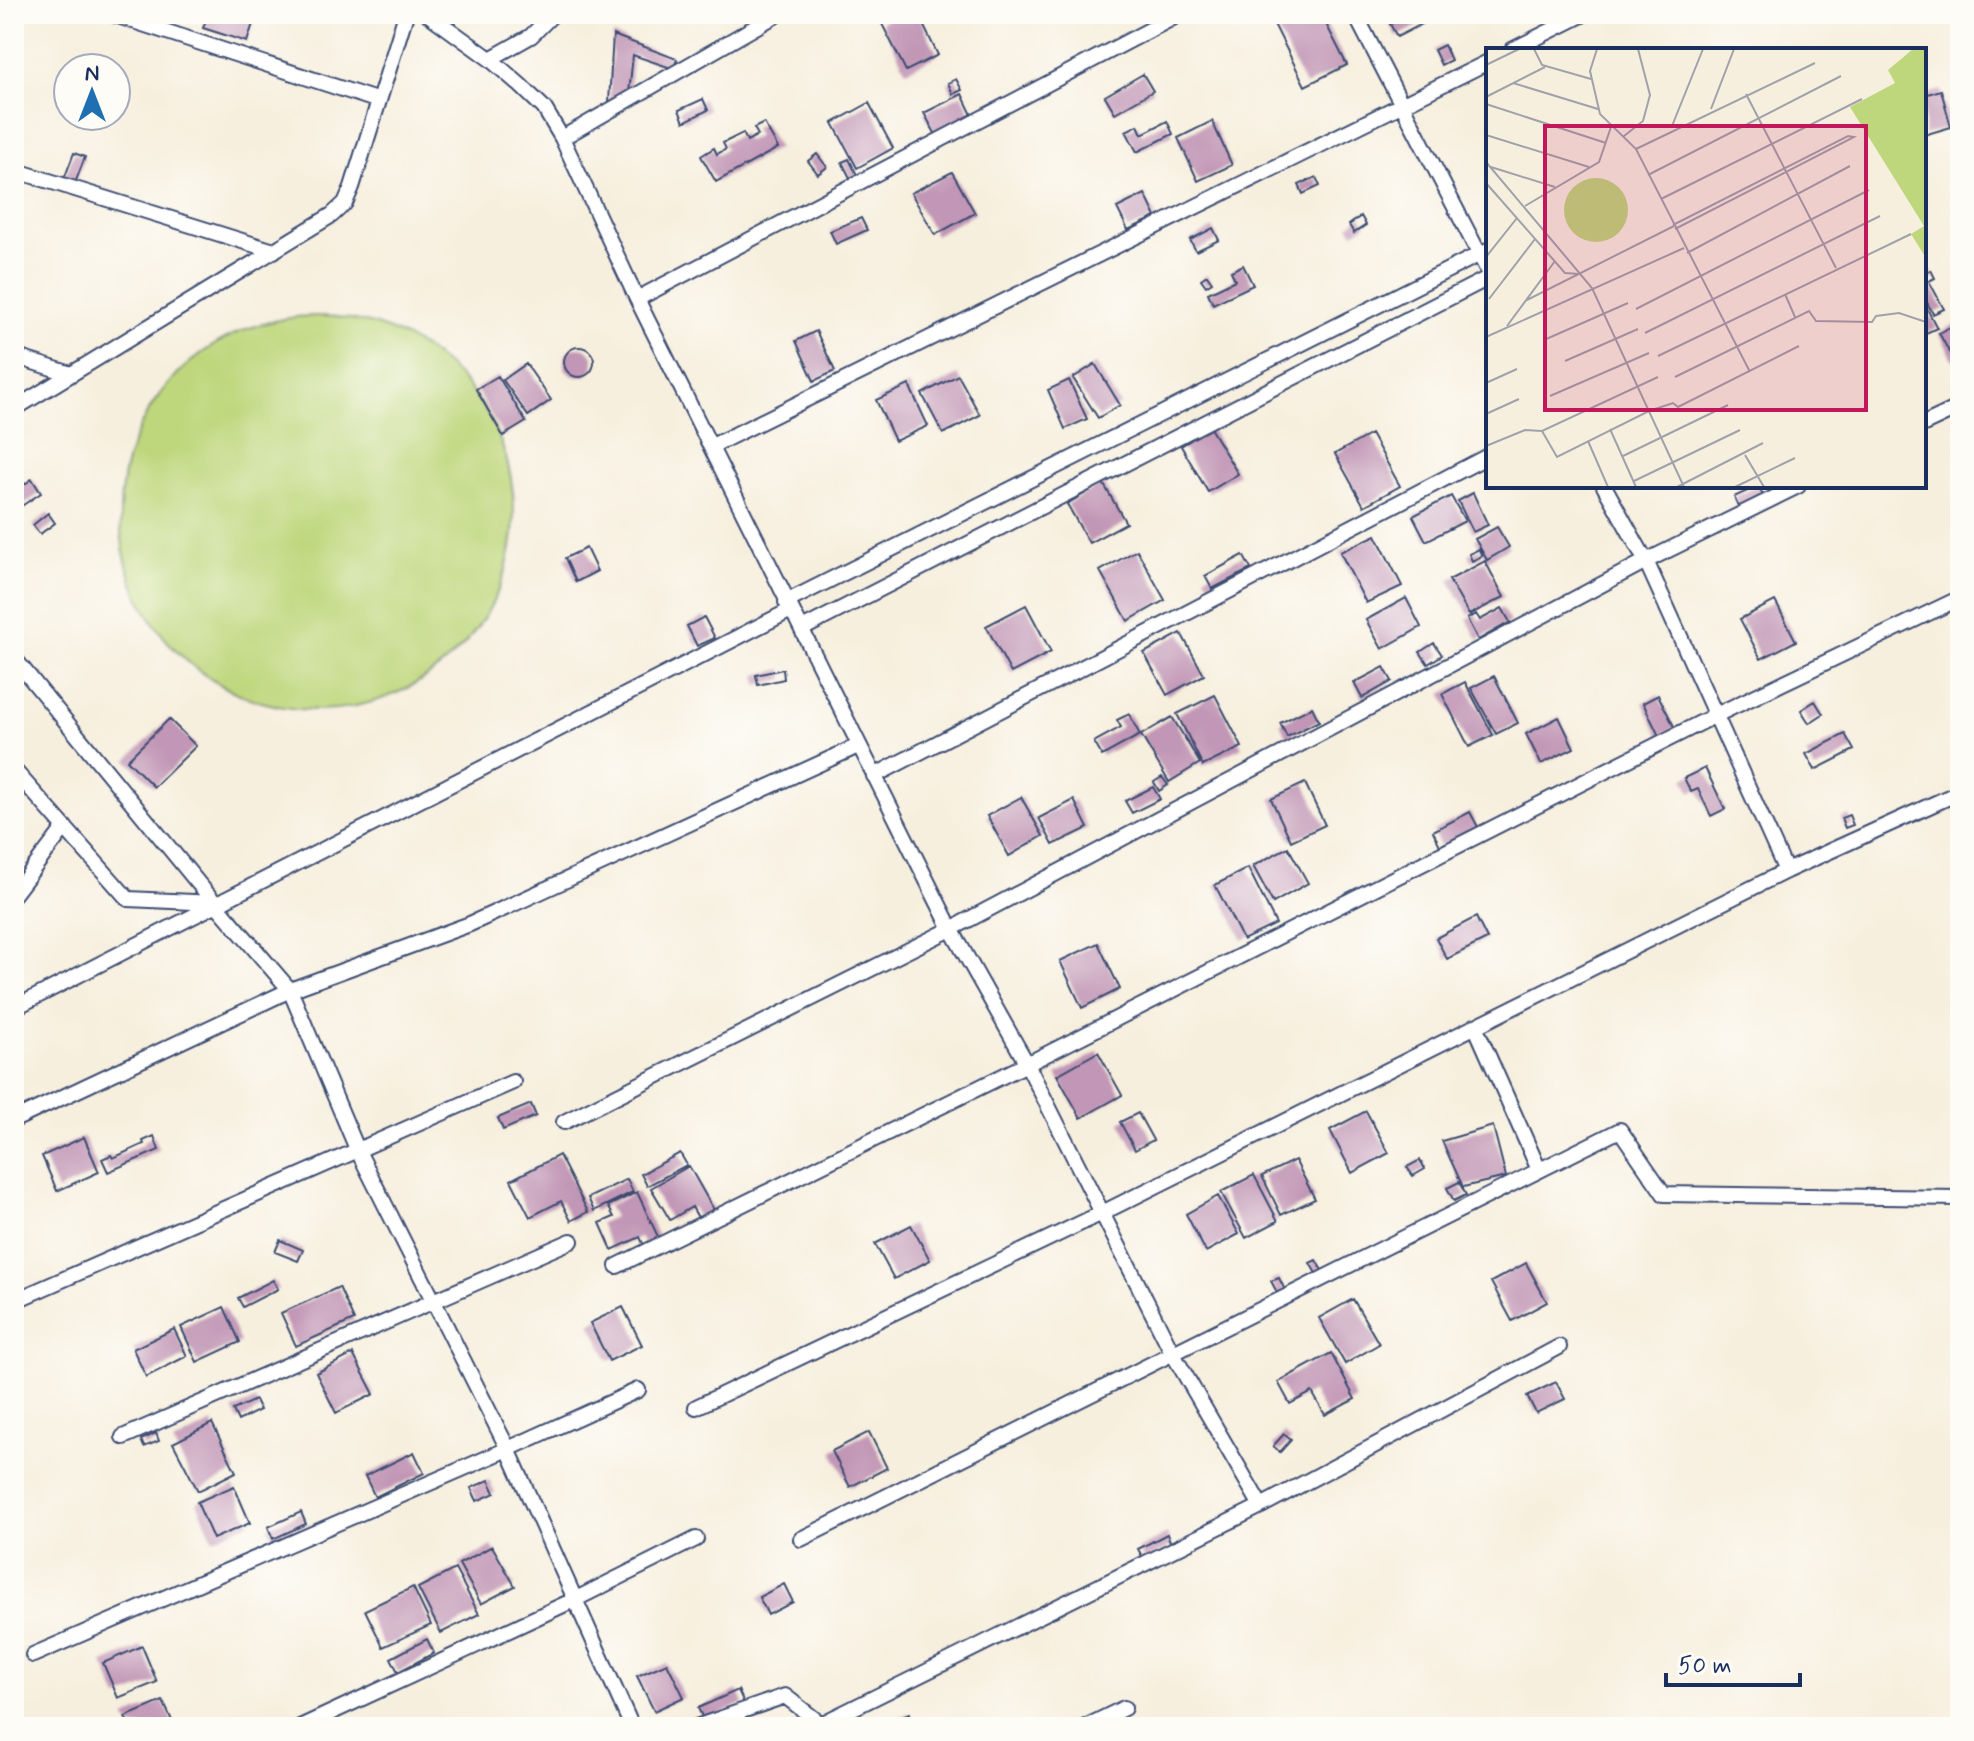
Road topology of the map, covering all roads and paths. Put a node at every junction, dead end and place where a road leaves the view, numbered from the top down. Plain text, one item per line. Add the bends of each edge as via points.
1 (112, 14) edge
2 (406, 14) edge
3 (428, 14) edge
4 (553, 14) edge
5 (778, 14) edge
6 (1180, 14) edge
7 (1355, 14) edge
8 (1584, 14) edge
9 (1516, 48) edge
10 (490, 59) junction
11 (1486, 63) edge
12 (379, 101) junction
13 (1401, 105) junction
14 (562, 138) junction
15 (14, 170) edge
16 (274, 251) junction
17 (1484, 252) edge
18 (1486, 279) edge
19 (637, 299) junction
20 (14, 356) edge
21 (71, 374) junction
22 (1960, 407) edge
23 (14, 409) edge
24 (1926, 423) edge
25 (712, 446) junction
26 (1486, 457) edge
27 (1605, 488) edge
28 (1794, 488) edge
29 (1646, 561) junction
30 (1960, 598) edge
31 (789, 606) junction
32 (802, 629) junction
33 (14, 658) edge
34 (1716, 715) junction
35 (858, 746) junction
36 (14, 770) edge
37 (874, 776) junction
38 (1960, 792) edge
39 (65, 827) junction
40 (1786, 871) junction
41 (14, 894) edge
42 (216, 903) junction
43 (951, 929) junction
44 (290, 990) junction
45 (14, 1008) edge
46 (1475, 1026) junction
47 (1027, 1064) junction
48 (513, 1082) dead end
49 (14, 1120) edge
50 (564, 1122) dead end
51 (357, 1149) junction
52 (1539, 1170) junction
53 (1960, 1198) edge
54 (1100, 1214) junction
55 (571, 1241) dead end
56 (617, 1266) dead end
57 (14, 1301) edge
58 (435, 1301) junction
59 (1559, 1347) dead end
60 (1173, 1354) junction
61 (638, 1390) dead end
62 (696, 1407) dead end
63 (123, 1437) dead end
64 (508, 1449) junction
65 (1261, 1506) junction
66 (696, 1539) dead end
67 (801, 1539) dead end
68 (576, 1599) junction
69 (33, 1655) dead end
70 (1124, 1708) dead end
71 (300, 1727) edge
72 (632, 1727) edge
73 (696, 1727) edge
74 (1085, 1727) edge

1 - 12 street
2 - 12 street
3 - 10 street
4 - 10 street via 531,36
5 - 14 street
6 - 19 street
7 - 13 street
8 - 9 street
10 - 14 street via 544,108
11 - 13 street
12 - 16 street via 345,203
13 - 17 street
13 - 25 street
14 - 19 street
15 - 16 street
16 - 21 street
17 - 31 street
18 - 32 street
19 - 25 street
20 - 21 street
21 - 23 street
22 - 24 street
25 - 31 street
26 - 37 street
27 - 29 street
28 - 29 street
29 - 34 street
29 - 43 street
30 - 34 street
31 - 32 street
31 - 42 street
32 - 35 street
33 - 42 street
34 - 40 street
34 - 47 street
35 - 37 street
35 - 44 street via 470,924
36 - 39 street
37 - 43 street
38 - 40 street
39 - 41 street
39 - 42 street via 128,899
40 - 46 street
42 - 44 street
42 - 45 street
43 - 47 street
43 - 50 street
44 - 49 street
44 - 51 street
46 - 52 street
46 - 54 street
47 - 54 street
47 - 56 street
48 - 51 street
51 - 57 street
51 - 58 street
52 - 53 street via 1620,1130 1664,1194
52 - 60 street
54 - 60 street
54 - 62 street
55 - 58 street
58 - 63 street
58 - 64 street
59 - 65 street
60 - 65 street
60 - 67 street
61 - 64 street
64 - 68 street
64 - 69 street
65 - 73 street via 821,1724 785,1696
66 - 68 street
68 - 71 street
68 - 72 street
70 - 74 street

